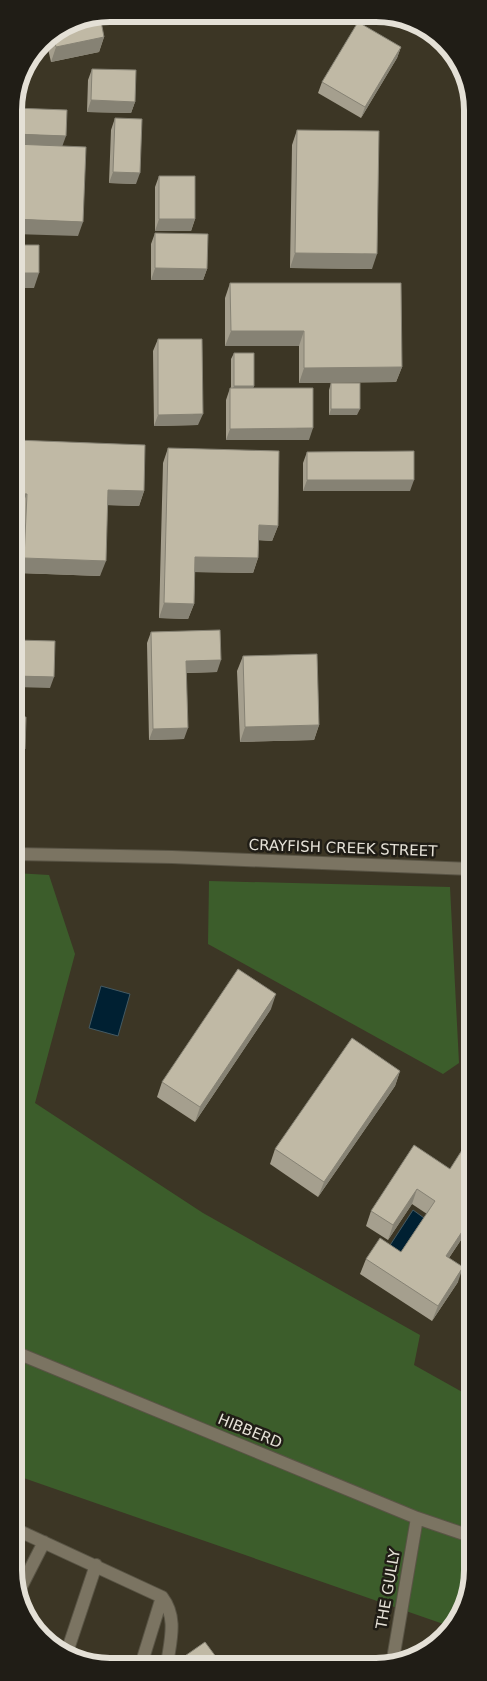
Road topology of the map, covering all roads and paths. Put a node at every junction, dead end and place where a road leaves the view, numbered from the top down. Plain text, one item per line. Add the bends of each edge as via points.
1 (22, 854) edge
2 (464, 870) edge
3 (22, 1355) edge
4 (417, 1518) junction
5 (22, 1532) edge
6 (464, 1534) edge
7 (44, 1542) junction
8 (96, 1564) junction
9 (24, 1582) edge
10 (162, 1597) junction
11 (68, 1648) edge
12 (393, 1657) edge
13 (143, 1658) edge
14 (168, 1658) edge

1 - 2 street, CRAYFISH CREEK STREET
3 - 4 street, HIBBERD
4 - 6 street, HIBBERD
4 - 12 street, THE GULLY
5 - 7 street
7 - 8 street
7 - 9 street
8 - 10 street
8 - 11 street
10 - 13 street
10 - 14 street via 170,1607 173,1620

